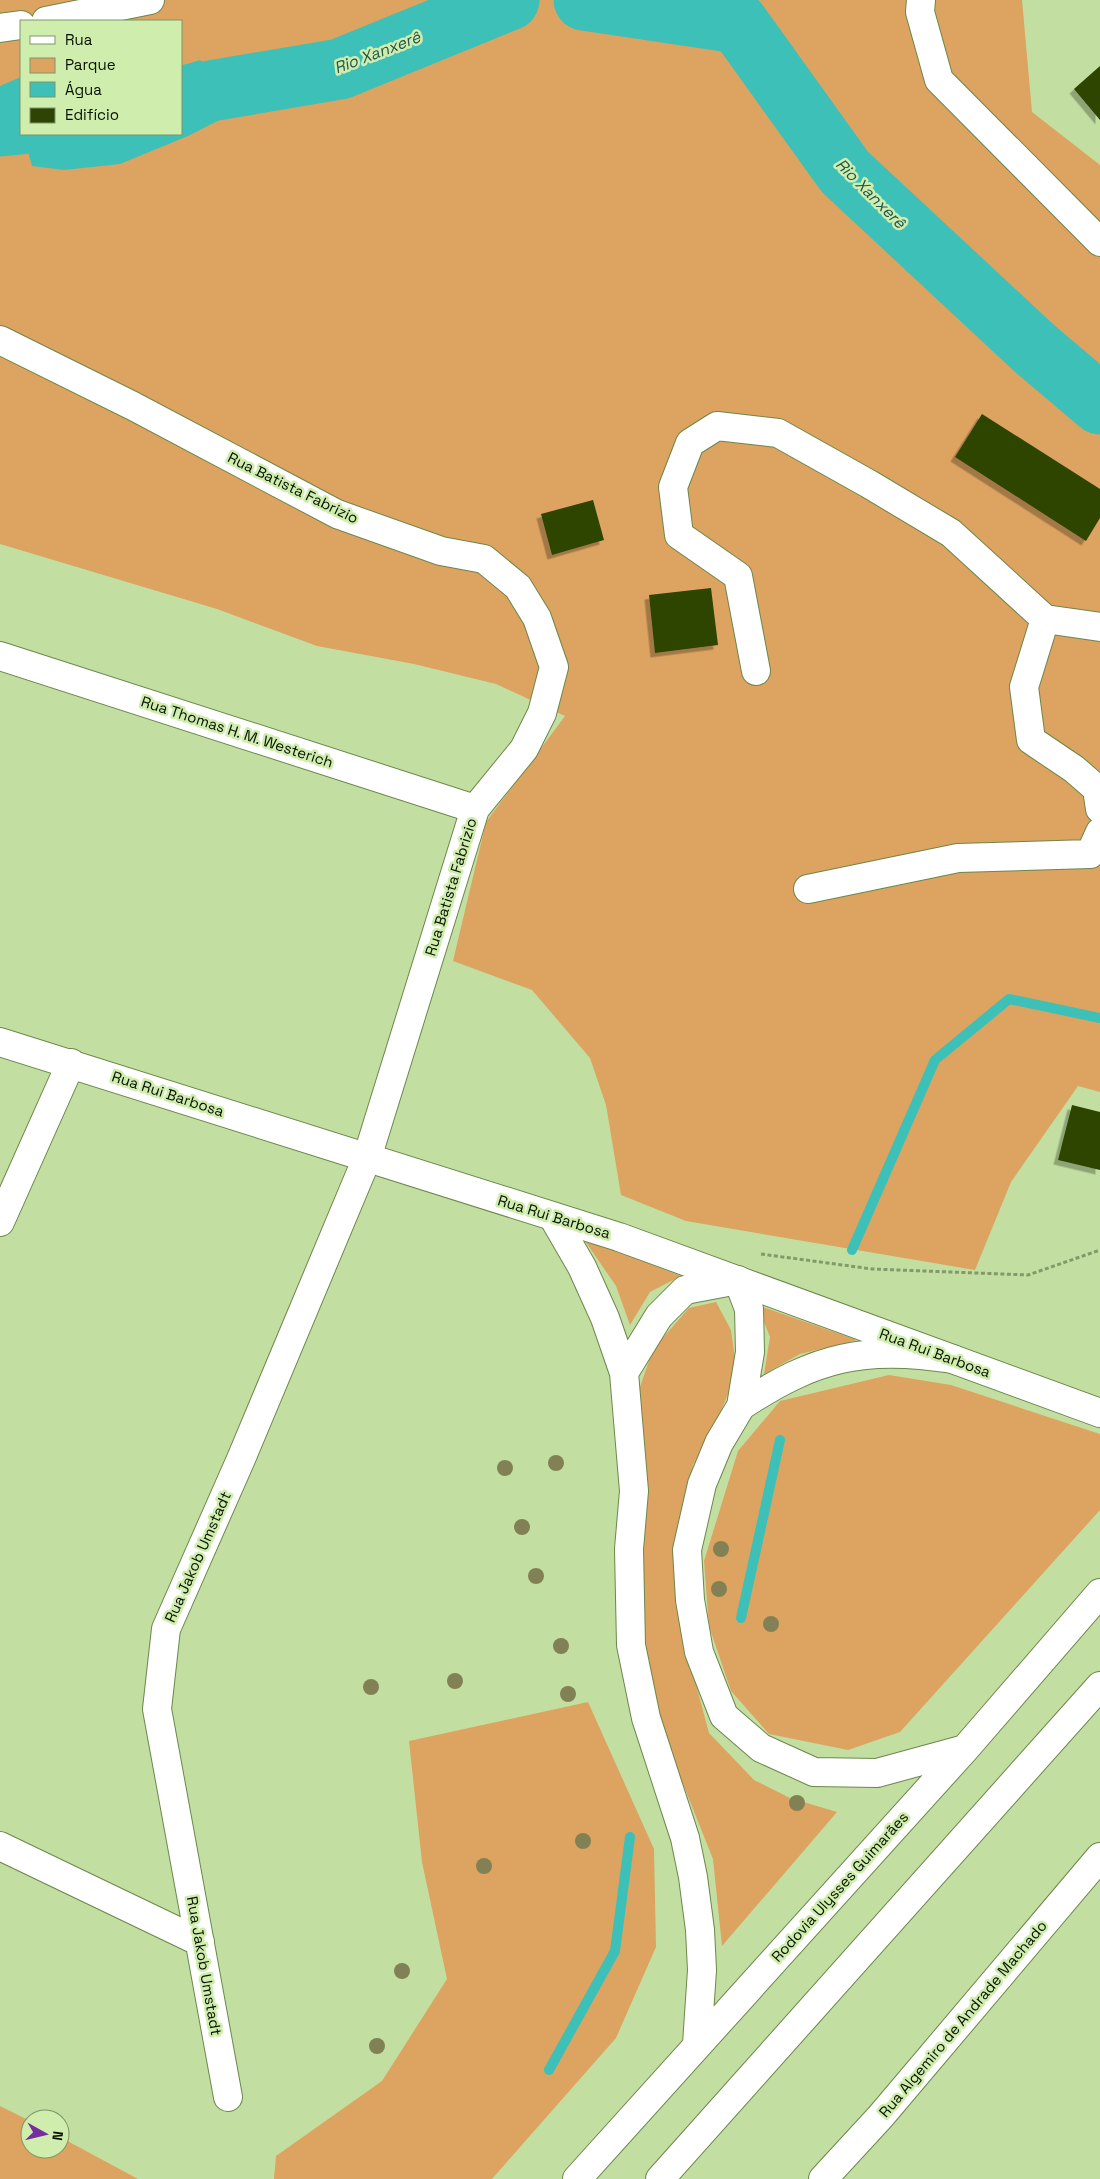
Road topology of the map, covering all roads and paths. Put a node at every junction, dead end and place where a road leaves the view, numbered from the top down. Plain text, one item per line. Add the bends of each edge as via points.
1 (150, 0) edge
2 (922, 0) edge
3 (51, 20) edge
4 (20, 25) edge
5 (0, 28) edge
6 (1100, 242) edge
7 (0, 340) edge
8 (1045, 620) junction
9 (1100, 627) edge
10 (0, 656) edge
11 (756, 671) dead end
12 (475, 809) junction
13 (1100, 809) edge
14 (1100, 832) edge
15 (808, 889) dead end
16 (0, 1042) edge
17 (71, 1063) junction
18 (367, 1158) junction
19 (553, 1217) junction
20 (0, 1222) edge
21 (1100, 1250) edge
22 (751, 1252) dead end
23 (738, 1280) junction
24 (952, 1359) junction
25 (624, 1372) junction
26 (741, 1406) junction
27 (1100, 1413) edge
28 (1100, 1593) edge
29 (1100, 1686) edge
30 (965, 1749) junction
31 (0, 1846) edge
32 (1100, 1858) edge
33 (200, 1942) junction
34 (696, 2044) junction
35 (228, 2097) dead end
36 (577, 2179) edge
37 (660, 2179) edge
38 (823, 2179) edge

1 - 3 main road
2 - 6 main road via 920,12 938,80
4 - 5 main road
7 - 12 main road, Rua Batista Fabrizio via 337,514 441,551 484,558 518,587 537,618 554,667 542,713 524,749
8 - 9 main road
8 - 11 main road via 951,533 869,484 778,433 717,426 690,443 673,488 679,535 738,576
8 - 13 main road via 1024,687 1031,740 1097,789
10 - 12 main road, Rua Thomas H. M. Westerich
12 - 18 main road, Rua Batista Fabrizio
14 - 15 main road via 1090,854 958,858
16 - 17 main road, Rua Rui Barbosa
17 - 18 main road, Rua Rui Barbosa
17 - 20 main road
18 - 19 main road, Rua Rui Barbosa
18 - 33 main road, Rua Jakob Umstadt via 241,1460 166,1629 157,1709
19 - 23 main road, Rua Rui Barbosa
19 - 25 main road via 586,1275
21 - 22 path via 1028,1276 872,1269
23 - 24 main road, Rua Rui Barbosa
23 - 25 main road via 685,1290 659,1316
23 - 26 main road via 749,1309 750,1352
24 - 26 main road via 909,1353 864,1354 820,1364 778,1381
24 - 27 main road, Rua Rui Barbosa
25 - 34 main road via 634,1491 629,1548 631,1645 646,1718 685,1838 693,1877 702,1970
26 - 30 main road via 719,1443 702,1484 687,1550 690,1600 699,1652 724,1716 761,1748 814,1772 877,1773
28 - 30 main road, Rodovia Ulysses Guimarães
29 - 37 main road
30 - 34 main road, Rodovia Ulysses Guimarães
31 - 33 main road
32 - 38 main road, Rua Algemiro de Andrade Machado via 881,2116
33 - 35 main road, Rua Jakob Umstadt
34 - 36 main road, Rodovia Ulysses Guimarães

